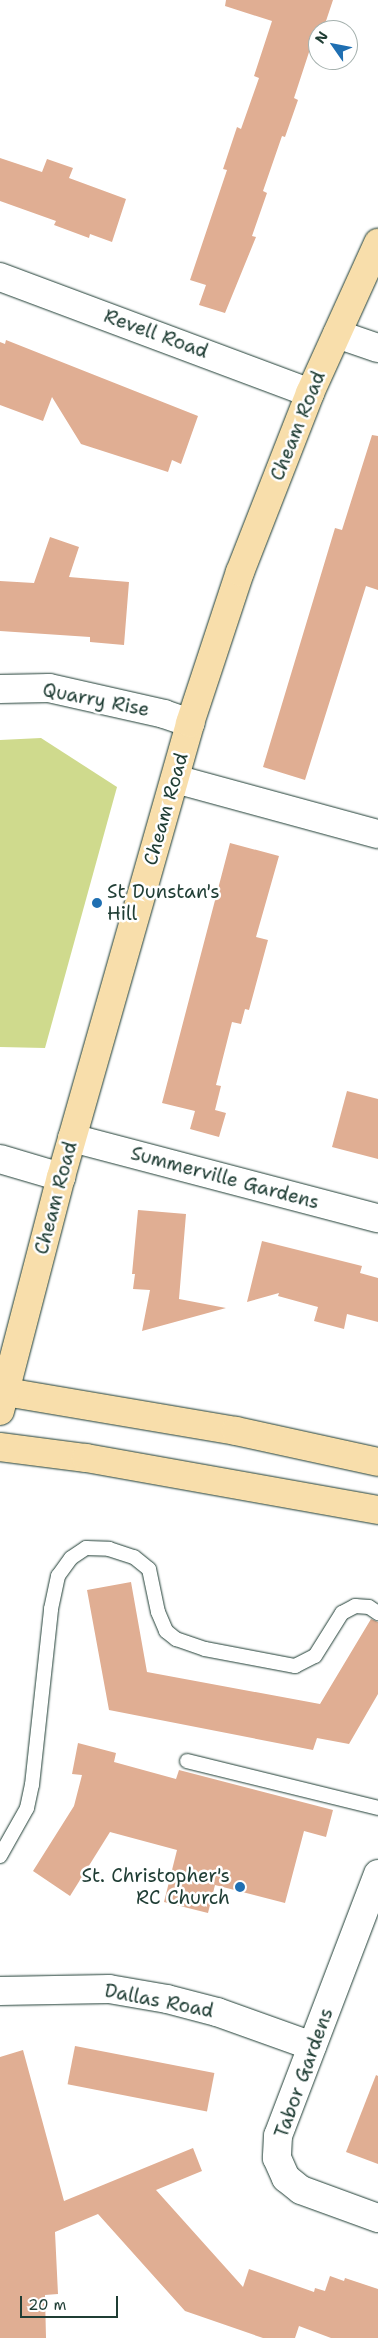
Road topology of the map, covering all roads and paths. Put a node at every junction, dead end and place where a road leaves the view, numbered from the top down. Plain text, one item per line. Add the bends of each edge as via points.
1 (378, 243) edge
2 (0, 277) edge
3 (337, 334) junction
4 (378, 348) edge
5 (310, 393) junction
6 (0, 689) edge
7 (190, 723) junction
8 (175, 779) junction
9 (378, 834) edge
10 (72, 1138) junction
11 (0, 1159) edge
12 (61, 1177) junction
13 (378, 1218) edge
14 (1, 1398) edge
15 (0, 1447) edge
16 (378, 1462) edge
17 (378, 1510) edge
18 (378, 1613) edge
19 (187, 1761) dead end
20 (378, 1808) edge
21 (0, 1856) edge
22 (378, 1874) edge
23 (0, 1991) edge
24 (312, 2046) junction
25 (378, 2218) edge

1 - 3 highway, Cheam Road
2 - 5 street, Revell Road
3 - 4 street
3 - 5 highway, Cheam Road
5 - 7 highway, Cheam Road via 240,572
6 - 7 street, Quarry Rise via 49,688
7 - 8 highway, Cheam Road
8 - 9 street
8 - 10 highway, Cheam Road
10 - 12 highway, Cheam Road
10 - 13 street, Summerville Gardens
11 - 12 street
12 - 14 highway, Cheam Road
14 - 16 highway via 236,1431
15 - 17 highway via 86,1458
18 - 21 lane via 368,1607 355,1606 342,1614 315,1656 295,1666 205,1649 176,1639 166,1631 158,1612 149,1570 142,1563 109,1549 86,1548 71,1558 58,1576 51,1609 32,1786 27,1808
19 - 20 lane
22 - 24 street, Tabor Gardens
23 - 24 street, Dallas Road via 109,1989 167,1999 217,2012
24 - 25 street, Tabor Gardens via 278,2136 277,2158 286,2178 301,2190

